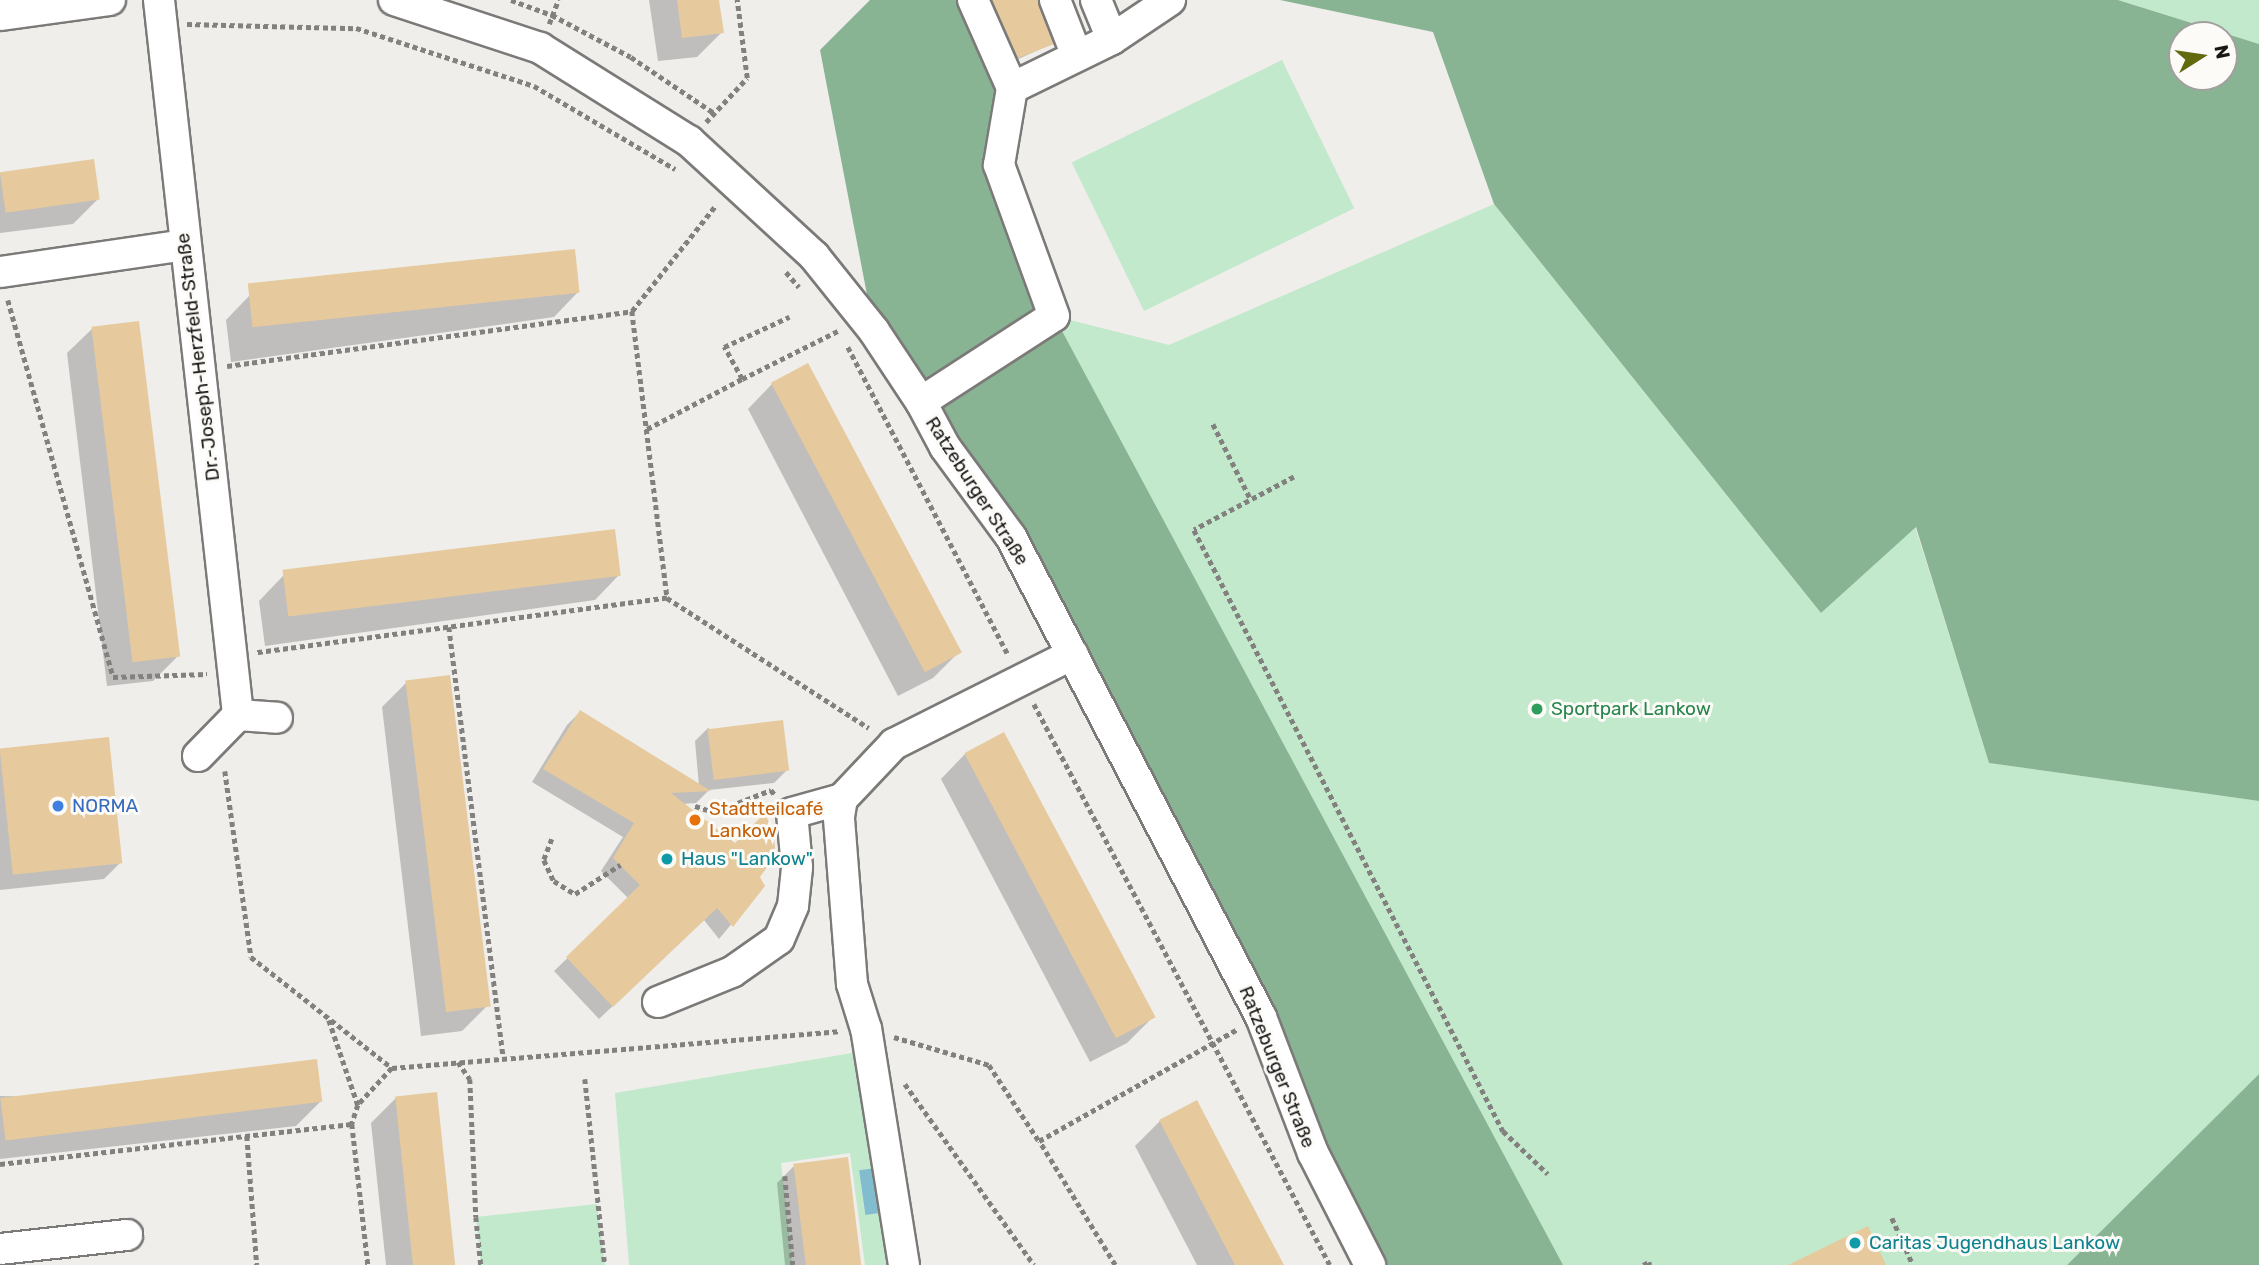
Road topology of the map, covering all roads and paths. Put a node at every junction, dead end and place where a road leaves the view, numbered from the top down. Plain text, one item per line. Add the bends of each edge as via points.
1 (110, 0) edge
2 (394, 0) edge
3 (511, 0) edge
4 (737, 0) edge
5 (973, 0) edge
6 (1055, 0) edge
7 (1096, 0) edge
8 (1170, 0) edge
9 (160, 14) edge
10 (0, 15) edge
11 (1112, 39) junction
12 (1077, 56) junction
13 (1012, 88) junction
14 (714, 113) junction
15 (689, 141) junction
16 (680, 172) dead end
17 (738, 184) junction
18 (185, 245) junction
19 (784, 270) dead end
20 (0, 272) edge
21 (802, 290) dead end
22 (632, 312) junction
23 (789, 317) dead end
24 (829, 321) dead end
25 (839, 331) junction
26 (200, 369) junction
27 (743, 379) junction
28 (921, 402) junction
29 (1213, 424) dead end
30 (648, 429) junction
31 (1294, 477) dead end
32 (1251, 500) junction
33 (667, 598) junction
34 (449, 627) junction
35 (1073, 654) junction
36 (233, 664) junction
37 (1022, 681) junction
38 (276, 718) dead end
39 (228, 723) junction
40 (894, 744) junction
41 (198, 756) dead end
42 (842, 799) junction
43 (695, 806) dead end
44 (792, 813) junction
45 (552, 839) dead end
46 (620, 865) dead end
47 (658, 1002) dead end
48 (1261, 1017) junction
49 (329, 1019) junction
50 (866, 1029) junction
51 (1213, 1043) junction
52 (503, 1057) junction
53 (458, 1062) junction
54 (392, 1068) junction
55 (898, 1074) dead end
56 (585, 1079) dead end
57 (358, 1105) junction
58 (352, 1124) junction
59 (247, 1136) junction
60 (1039, 1141) junction
61 (0, 1164) edge
62 (1548, 1174) dead end
63 (785, 1176) dead end
64 (1892, 1218) dead end
65 (127, 1235) dead end
66 (0, 1249) edge
67 (257, 1265) edge
68 (368, 1265) edge
69 (481, 1265) edge
70 (605, 1265) edge
71 (793, 1265) edge
72 (904, 1265) edge
73 (1034, 1265) edge
74 (1115, 1265) edge
75 (1330, 1265) edge
76 (1370, 1265) edge
77 (1643, 1265) edge
78 (1650, 1265) edge
79 (1913, 1265) edge

1 - 10 street
2 - 15 street, Ratzeburger Straße via 540,48
3 - 14 path via 552,15 631,57
4 - 14 path via 747,78
5 - 13 street
6 - 12 street
7 - 11 street
8 - 11 street
9 - 16 path via 192,24 356,28 534,86
9 - 18 street, Dr.-Joseph-Herzfeld-Straße
11 - 12 street
12 - 13 street
13 - 28 street via 999,165 1054,316
14 - 15 path
15 - 17 street, Ratzeburger Straße
17 - 22 path via 720,200
17 - 28 street, Ratzeburger Straße via 814,256 874,331
18 - 20 street
18 - 26 street, Dr.-Joseph-Herzfeld-Straße
19 - 21 path
20 - 36 path via 113,677
22 - 26 path
22 - 30 path
23 - 27 path via 724,347
24 - 25 path
25 - 27 path
25 - 37 path
26 - 36 street, Dr.-Joseph-Herzfeld-Straße
27 - 30 path
28 - 35 street, Ratzeburger Straße via 945,447 1012,537
29 - 32 path
30 - 33 path
31 - 32 path
32 - 62 path via 1194,530 1503,1131
33 - 34 path
33 - 40 path
34 - 36 path
34 - 52 path
35 - 37 street
35 - 48 street, Ratzeburger Straße
36 - 39 street, Dr.-Joseph-Herzfeld-Straße
37 - 40 street
37 - 51 path
38 - 39 street
39 - 41 street
39 - 49 path via 251,957
40 - 42 street
42 - 44 street
42 - 50 street via 839,817 852,984
43 - 44 path via 714,811 771,790
44 - 47 street via 795,893 779,939 732,972
45 - 46 path via 544,860 554,881 575,894
48 - 51 path
48 - 76 street, Ratzeburger Straße via 1313,1153
49 - 54 path
49 - 57 path
50 - 52 path
50 - 60 path via 989,1065
50 - 72 street
51 - 60 path
51 - 75 path
52 - 53 path
53 - 54 path
53 - 69 path via 470,1079
54 - 57 path
55 - 73 path
56 - 70 path
57 - 58 path
58 - 59 path
58 - 68 path
59 - 61 path
59 - 67 path
60 - 74 path
63 - 71 path
64 - 79 path
65 - 66 street
77 - 78 path

